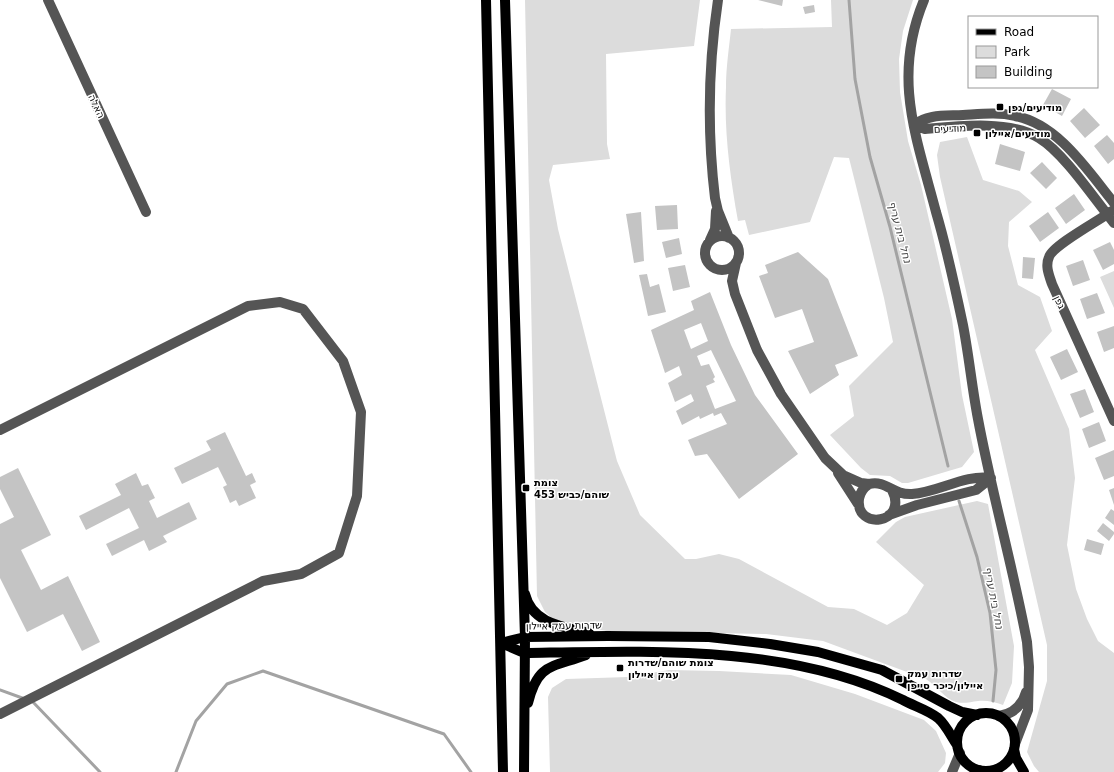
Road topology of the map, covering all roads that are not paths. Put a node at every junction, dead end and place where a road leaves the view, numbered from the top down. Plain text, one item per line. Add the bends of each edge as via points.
1 (48, 0) edge
2 (486, 0) edge
3 (504, 0) edge
4 (718, 0) edge
5 (924, 0) edge
6 (914, 125) junction
7 (1114, 203) edge
8 (716, 205) junction
9 (146, 212) dead end
10 (1111, 212) edge
11 (1114, 223) edge
12 (729, 238) junction
13 (710, 240) junction
14 (736, 263) junction
15 (715, 268) junction
16 (735, 294) junction
17 (1114, 421) edge
18 (0, 430) edge
19 (834, 467) junction
20 (991, 478) junction
21 (869, 484) junction
22 (892, 490) junction
23 (858, 504) junction
24 (889, 515) junction
25 (522, 583) junction
26 (525, 637) junction
27 (604, 637) junction
28 (501, 643) junction
29 (594, 652) junction
30 (524, 653) junction
31 (1028, 683) junction
32 (0, 714) edge
33 (977, 715) junction
34 (524, 716) junction
35 (999, 716) junction
36 (1015, 746) junction
37 (958, 749) junction
38 (978, 771) edge
39 (503, 772) edge
40 (524, 772) edge
41 (952, 772) edge
42 (992, 772) edge
43 (1024, 772) edge

1 - 9 street, האלה
2 - 28 main road
3 - 25 main road
4 - 8 street via 708,99
5 - 6 street via 909,52 908,84
6 - 7 street, מודיעים via 921,119 934,117 1002,114 1027,119 1058,137
6 - 10 street, מודיעים via 925,129 1000,127 1031,134 1040,138 1058,154
6 - 20 street via 963,326 978,419
8 - 12 street
8 - 13 street via 715,229
10 - 11 street, מודיעים
10 - 17 street, גפן via 1057,247 1049,256 1047,269
12 - 13 street via 720,236
12 - 14 street via 738,248
13 - 15 street via 705,255 709,264
14 - 15 street via 728,269
14 - 16 street via 732,281
15 - 16 street via 726,279
16 - 19 street via 758,350 781,394 811,440
18 - 32 street via 248,306 280,302 303,309 343,361 361,412 357,496 340,553 301,574 262,581
19 - 21 street via 852,479
19 - 23 street
20 - 22 street via 981,476 920,493 904,494
20 - 24 street via 976,490
20 - 31 street via 1027,642
21 - 22 street via 882,483
21 - 23 street via 861,491
22 - 24 street via 895,504
23 - 24 street via 862,514 872,520 883,519
25 - 26 main road
25 - 27 main road via 526,600 538,616 554,624
26 - 27 main road, שדרות עמק איילון
26 - 28 main road, שדרות עמק איילון
26 - 30 main road
27 - 33 main road, שדרות עמק איילון via 709,637 818,652 882,670 949,706
28 - 30 main road
28 - 39 main road
29 - 30 main road
29 - 34 main road via 541,672 534,681
29 - 37 main road via 695,654 757,659 820,670 877,688 937,718 946,727
30 - 34 main road
31 - 35 street via 1019,707 1008,715
31 - 36 street via 1028,710
33 - 35 main road via 985,713
33 - 37 main road via 968,719 962,726 958,735
34 - 40 main road
35 - 36 main road via 1009,725
36 - 42 main road via 1012,755 1003,766
36 - 43 main road via 1016,758
37 - 38 main road via 967,764
37 - 41 street
38 - 42 main road

